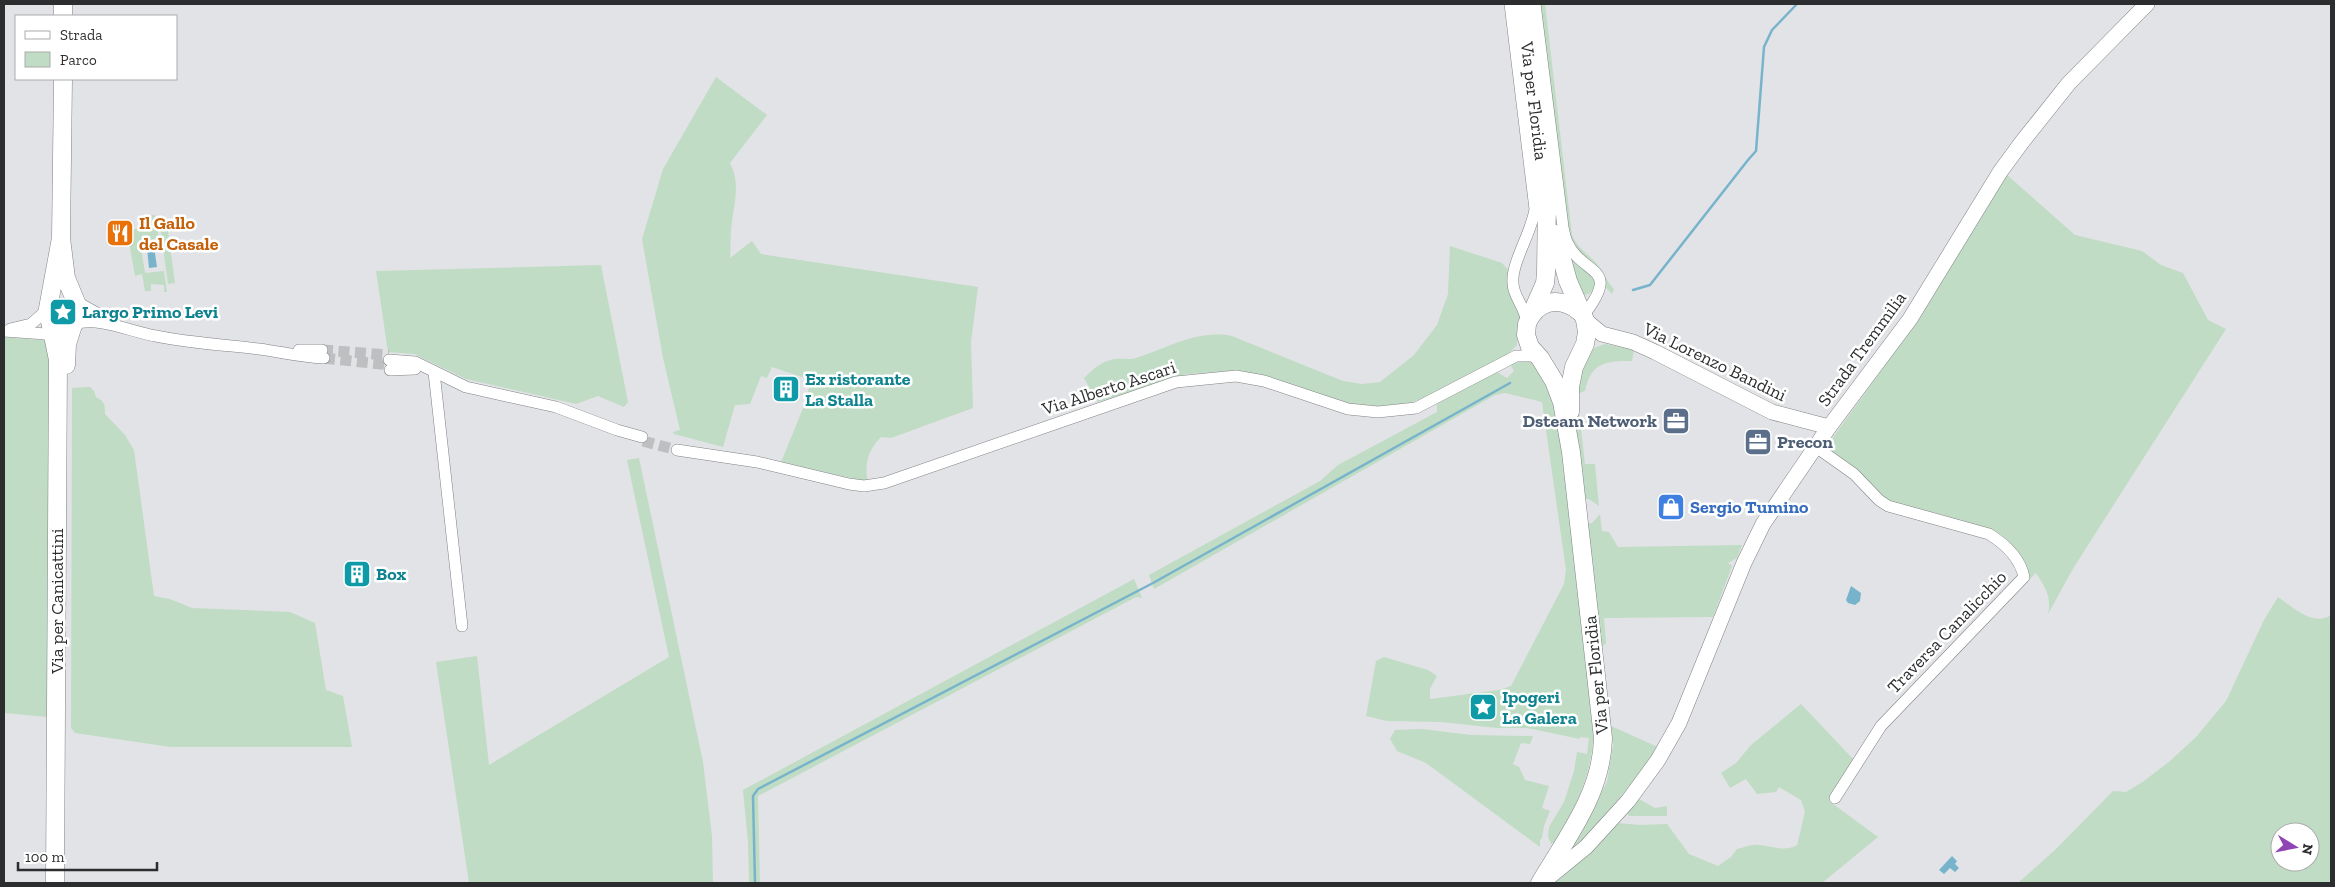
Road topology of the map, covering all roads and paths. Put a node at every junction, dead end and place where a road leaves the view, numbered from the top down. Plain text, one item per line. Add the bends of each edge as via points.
1 (1510, 4) edge
2 (1522, 4) edge
3 (1535, 4) edge
4 (2147, 4) edge
5 (64, 80) edge
6 (1547, 199) junction
7 (61, 238) junction
8 (1516, 294) junction
9 (76, 302) junction
10 (1542, 302) junction
11 (1583, 316) junction
12 (56, 324) junction
13 (1528, 326) junction
14 (121, 327) junction
15 (4, 330) edge
16 (1614, 338) junction
17 (1582, 348) junction
18 (323, 356) tunnel mouth
19 (1516, 356) junction
20 (1539, 357) junction
21 (389, 363) tunnel mouth
22 (434, 372) junction
23 (1829, 427) junction
24 (643, 439) tunnel mouth
25 (677, 447) tunnel mouth
26 (1816, 448) junction
27 (1571, 452) junction
28 (462, 626) dead end
29 (1836, 798) dead end
30 (55, 883) edge
31 (62, 883) edge
32 (1541, 883) edge

1 - 8 street via 1536,209 1512,279
2 - 6 main road, Via per Floridia
3 - 11 street via 1563,227 1567,243 1600,282 1596,299
4 - 23 main road, Strada Tremmilia via 2069,83 2022,142 2000,172 1910,319
5 - 7 main road
6 - 10 main road via 1548,262
6 - 11 main road via 1562,265
7 - 9 main road via 66,278
7 - 12 main road
8 - 10 street
8 - 13 street via 1526,311
9 - 12 main road via 79,316
9 - 12 main road via 63,295 54,298
9 - 14 street
10 - 11 main road via 1565,302
10 - 13 main road
11 - 16 main road, Via Lorenzo Bandini via 1602,334
11 - 17 main road via 1587,332
12 - 14 street via 90,322
12 - 15 street
12 - 15 street via 31,324
12 - 30 main road, Via per Canicattini
12 - 31 main road, Via per Canicattini via 67,344
13 - 19 street
13 - 20 main road via 1530,347
14 - 18 street via 155,336
16 - 17 main road via 1594,340
16 - 23 main road, Via Lorenzo Bandini via 1656,352 1772,412
17 - 20 main road via 1572,359 1561,362
17 - 27 main road via 1570,387
19 - 20 street
19 - 25 street, Via Alberto Ascari via 1416,408 1378,412 1348,409 1264,381 1236,376 1176,382 871,485 850,484
20 - 27 main road via 1560,397
21 - 22 street
22 - 24 street via 466,387 556,407 602,430
22 - 28 street
23 - 26 main road, Strada Tremmilia
26 - 29 street, Traversa Canalicchio via 1854,474 1888,506 1989,534 2016,558 2024,577 1881,726
26 - 32 main road, Strada Tremmilia via 1763,524 1679,723 1658,760 1628,801 1586,847
27 - 32 main road, Via per Floridia via 1602,721 1602,755 1591,796

